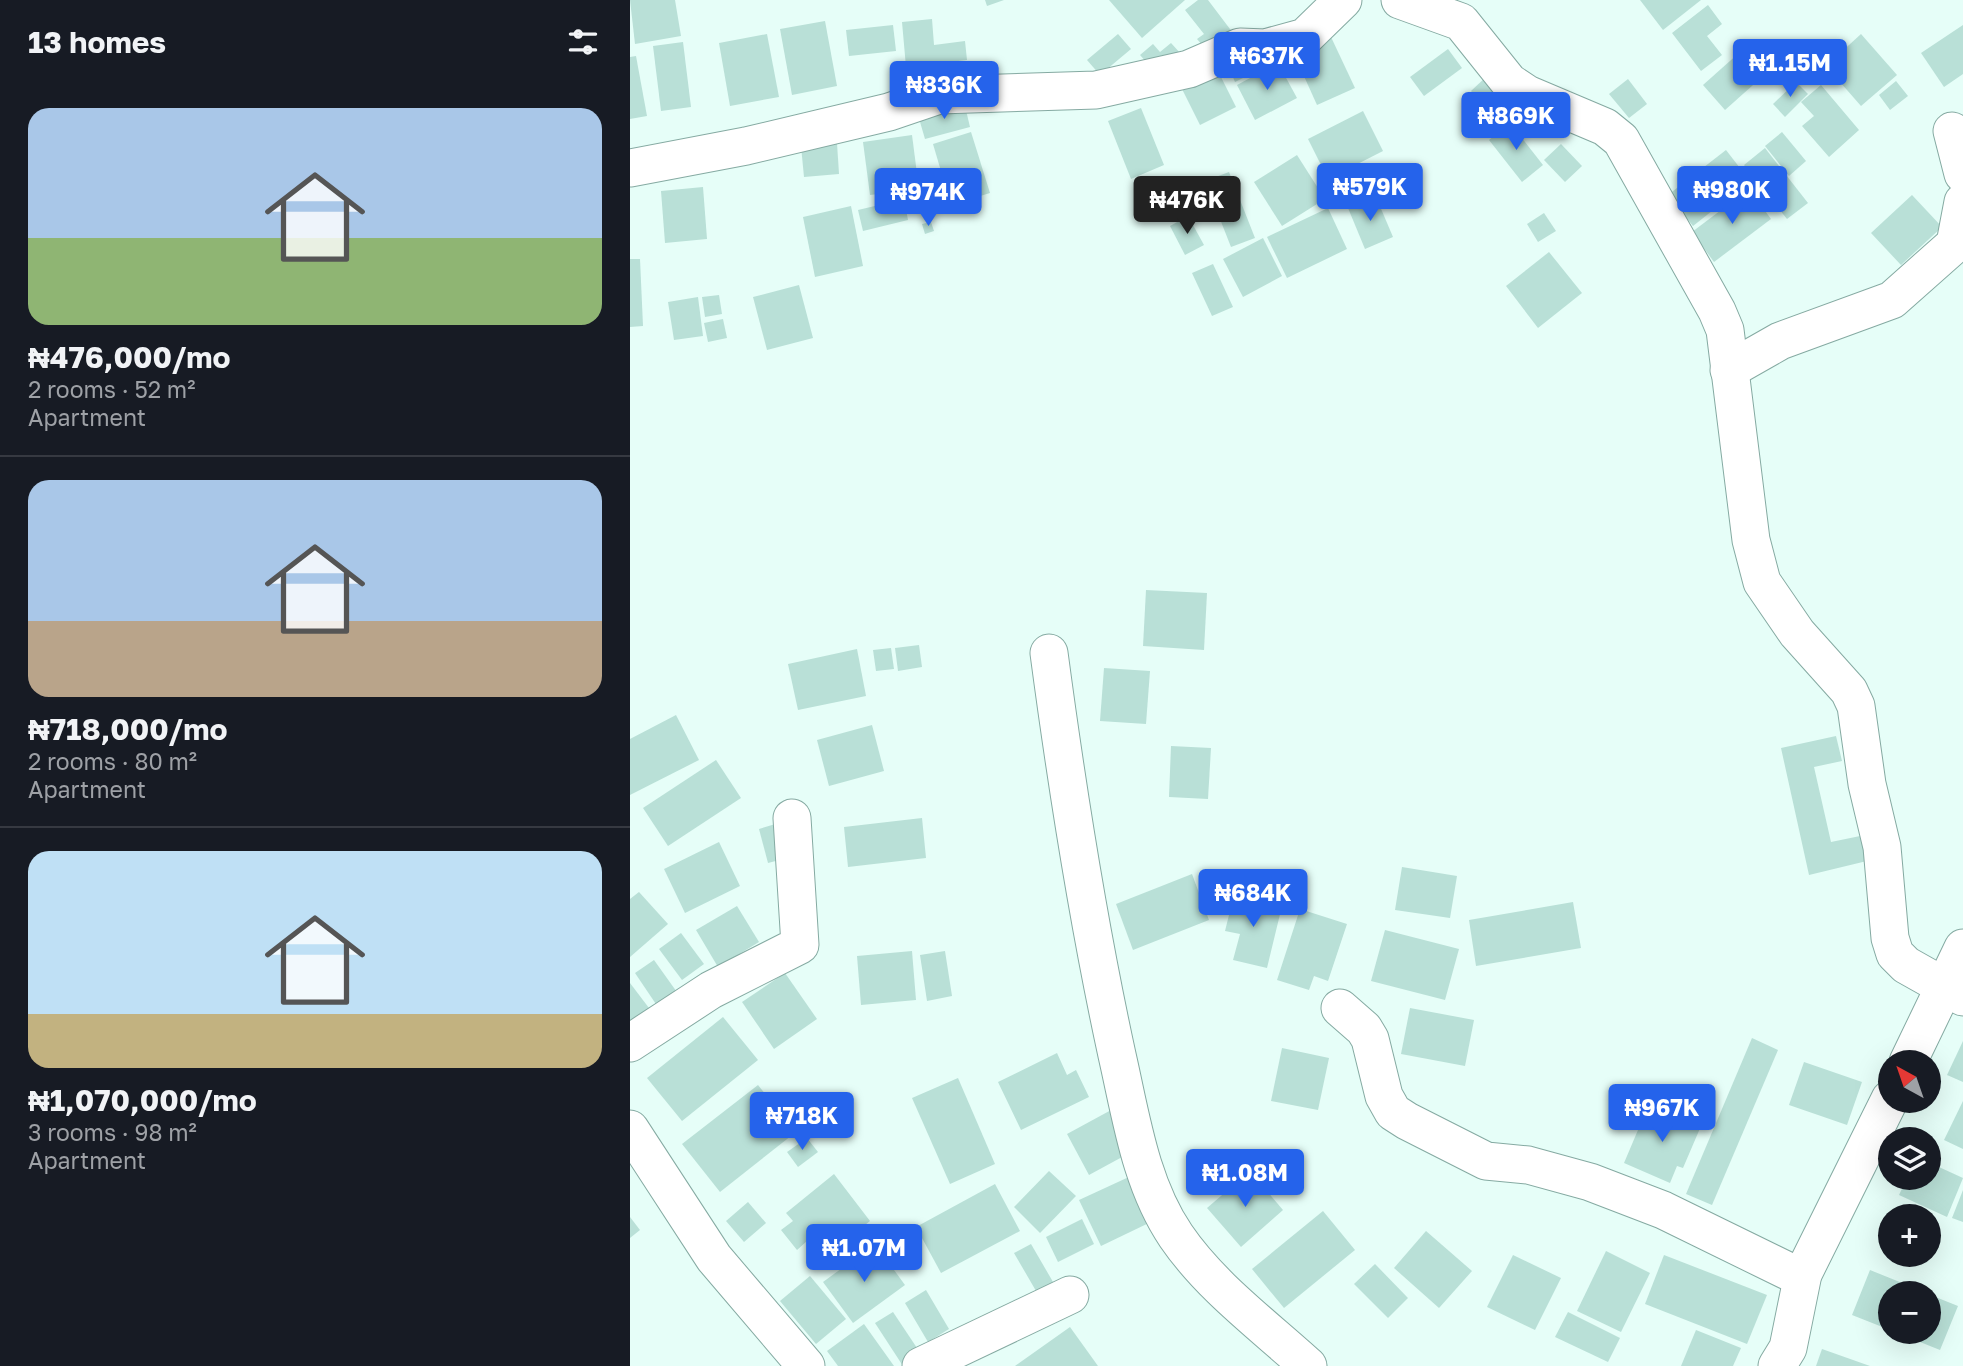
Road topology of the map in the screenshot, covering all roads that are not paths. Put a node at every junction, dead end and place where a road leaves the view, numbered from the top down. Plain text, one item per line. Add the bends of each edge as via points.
1 (1343, 0) edge
2 (1400, 0) edge
3 (1471, 11) edge
4 (1952, 131) dead end
5 (630, 168) edge
6 (1963, 174) edge
7 (1963, 202) edge
8 (1729, 370) junction
9 (1049, 653) dead end
10 (792, 818) dead end
11 (1963, 947) edge
12 (1952, 992) edge
13 (1340, 1008) dead end
14 (630, 1043) edge
15 (1916, 1050) edge
16 (1883, 1113) edge
17 (630, 1129) edge
18 (1803, 1274) junction
19 (1070, 1295) dead end
20 (806, 1366) edge
21 (921, 1366) edge
22 (1308, 1366) edge
23 (1777, 1366) edge

1 - 5 street via 1305,37 1286,45 1240,47 1189,69 1097,90 939,95 746,146
2 - 3 street
3 - 8 street via 1509,82 1605,127 1621,140 1726,330
4 - 6 street
7 - 8 street via 1955,244 1892,300 1780,341
8 - 12 street via 1751,540 1762,582 1856,706 1867,785 1882,847 1895,954
9 - 22 street via 1091,936 1137,1144 1154,1195 1175,1235 1202,1269
10 - 14 street via 800,945 711,990
11 - 12 street
12 - 15 street
13 - 18 street via 1364,1029 1384,1096 1407,1121 1486,1161 1528,1165 1663,1209 1800,1277
16 - 18 street
17 - 20 street via 714,1258
18 - 23 street via 1788,1348
19 - 21 street

